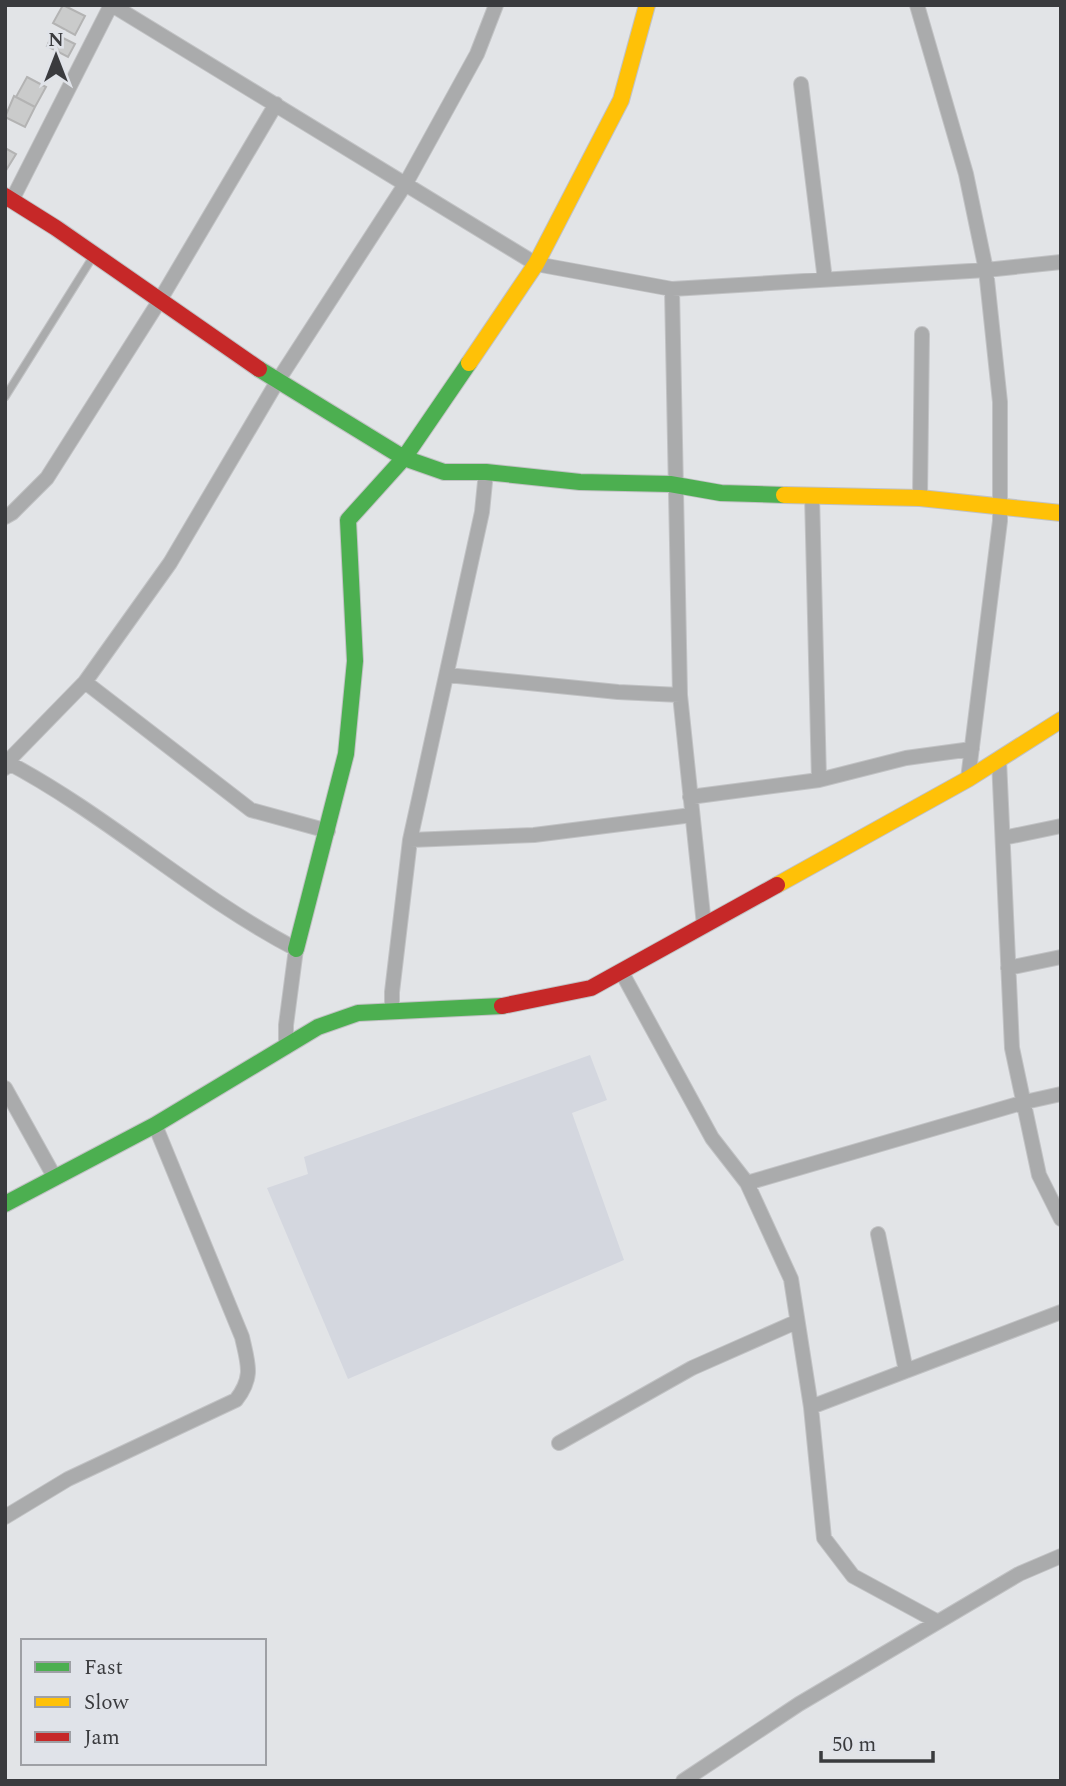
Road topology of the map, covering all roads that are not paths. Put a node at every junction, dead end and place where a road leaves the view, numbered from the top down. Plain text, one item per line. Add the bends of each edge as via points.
1 (111, 5) edge
2 (496, 5) edge
3 (647, 5) edge
4 (917, 5) edge
5 (801, 84) dead end
6 (276, 104) junction
7 (406, 183) junction
8 (9, 198) edge
9 (94, 255) junction
10 (1061, 262) edge
11 (536, 264) junction
12 (986, 270) junction
13 (825, 280) junction
14 (672, 289) junction
15 (160, 300) junction
16 (922, 334) dead end
17 (277, 382) junction
18 (5, 397) edge
19 (404, 458) junction
20 (486, 472) junction
21 (675, 485) junction
22 (813, 495) junction
23 (920, 498) junction
24 (1000, 507) junction
25 (1061, 513) edge
26 (5, 517) edge
27 (447, 675) junction
28 (85, 682) junction
29 (680, 695) junction
30 (1061, 720) edge
31 (972, 749) junction
32 (999, 760) junction
33 (6, 764) edge
34 (968, 779) junction
35 (818, 780) junction
36 (690, 797) junction
37 (692, 816) junction
38 (1061, 826) edge
39 (328, 831) junction
40 (1003, 838) junction
41 (410, 839) junction
42 (704, 925) junction
43 (296, 949) junction
44 (1061, 957) edge
45 (1008, 968) junction
46 (621, 971) junction
47 (392, 1012) junction
48 (286, 1047) junction
49 (5, 1088) edge
50 (1061, 1094) edge
51 (1025, 1102) junction
52 (155, 1125) junction
53 (55, 1178) junction
54 (747, 1183) junction
55 (5, 1204) edge
56 (1061, 1219) edge
57 (878, 1234) dead end
58 (1061, 1312) edge
59 (796, 1322) junction
60 (906, 1371) junction
61 (811, 1407) junction
62 (559, 1443) dead end
63 (5, 1517) edge
64 (1061, 1556) edge
65 (938, 1622) junction
66 (683, 1781) edge

1 - 6 street
1 - 8 street
2 - 7 street via 477,54
3 - 11 street via 621,100
4 - 12 street via 966,174
5 - 13 street
6 - 7 street
6 - 15 street
7 - 11 street
7 - 17 street
8 - 9 street
9 - 15 street
9 - 18 lane
10 - 12 street
11 - 14 street
11 - 19 street
12 - 13 street
12 - 24 street via 1000,402
13 - 14 street
14 - 21 street
15 - 17 street
15 - 26 street via 47,478
16 - 23 street
17 - 19 street
17 - 28 street via 170,563
19 - 20 street via 444,472
19 - 39 street via 348,520 355,661 346,754
20 - 21 street via 580,482
20 - 27 street via 482,512
21 - 22 street via 720,493
21 - 29 street
22 - 23 street
22 - 35 street
23 - 24 street
24 - 25 street
24 - 31 street
27 - 29 street
27 - 41 street
28 - 33 street
28 - 39 street via 251,810
29 - 36 street
30 - 32 street
31 - 34 street
31 - 35 street via 906,758
32 - 34 street
32 - 40 street
33 - 43 street via 79,805 257,929
34 - 42 street
35 - 36 street
36 - 37 street
37 - 41 street via 534,835
37 - 42 street
38 - 40 street
39 - 43 street
40 - 45 street
41 - 47 street
42 - 46 street
43 - 48 street
44 - 45 street
45 - 51 street via 1012,1048
46 - 47 street via 591,988 492,1008
46 - 54 street via 712,1138
47 - 48 street via 358,1013 318,1027
48 - 52 street
49 - 53 street
50 - 51 street
51 - 54 street
51 - 56 street via 1039,1175
52 - 53 street
52 - 63 street via 242,1337 247,1387 236,1400 68,1479
53 - 55 street
54 - 59 street via 791,1279
57 - 60 street
58 - 60 street
59 - 61 street
59 - 62 street via 692,1368
60 - 61 street
61 - 65 street via 824,1538 853,1576
64 - 65 street via 1019,1574
65 - 66 street via 799,1704

